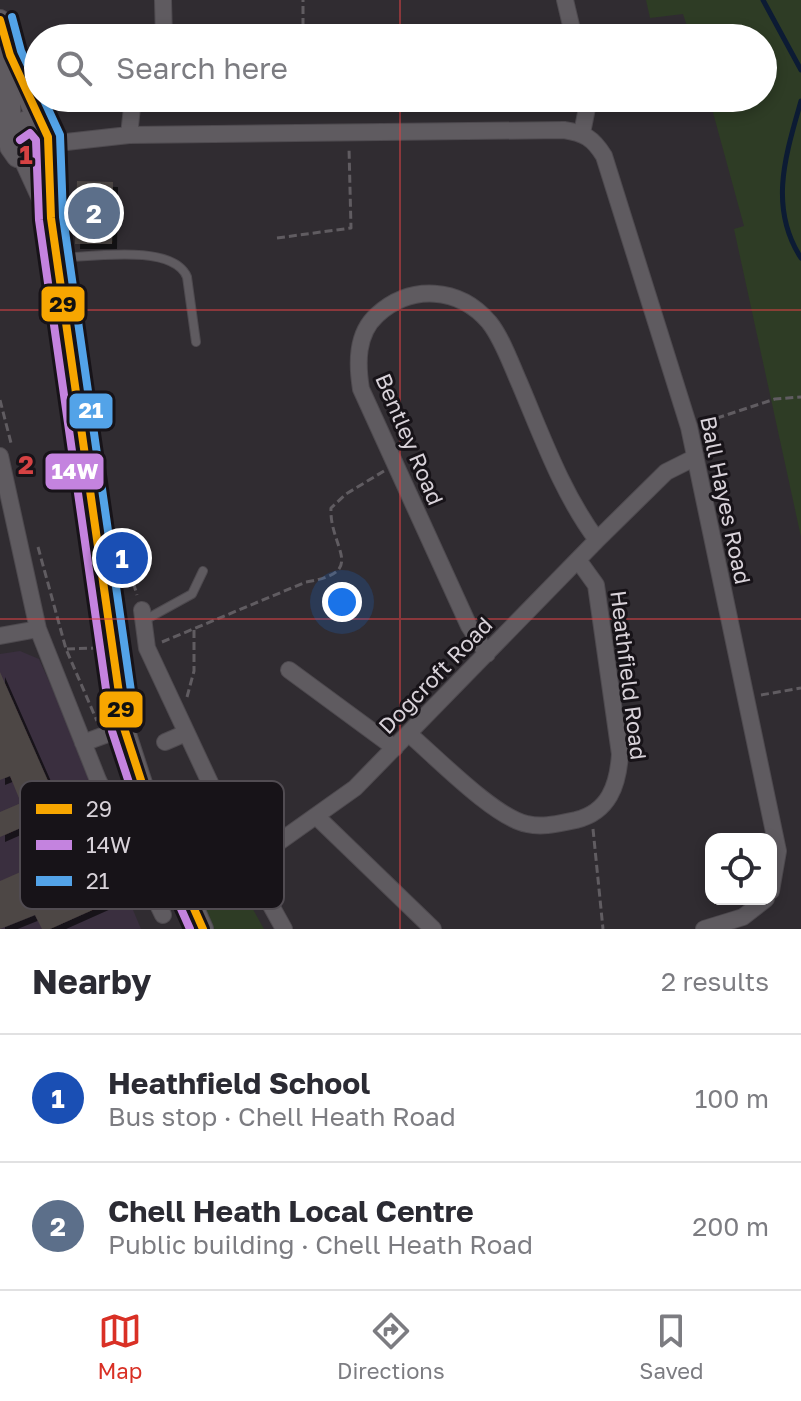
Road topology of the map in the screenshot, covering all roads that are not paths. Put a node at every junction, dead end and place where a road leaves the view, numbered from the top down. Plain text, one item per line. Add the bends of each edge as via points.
1 (163, 0) edge
2 (565, 0) edge
3 (0, 20) edge
4 (164, 24) edge
5 (571, 24) edge
6 (10, 55) junction
7 (24, 88) edge
8 (34, 112) edge
9 (131, 112) edge
10 (587, 112) edge
11 (582, 133) junction
12 (129, 135) junction
13 (6, 136) edge
14 (45, 137) junction
15 (14, 157) edge
16 (51, 218) junction
17 (57, 258) junction
18 (196, 342) dead end
19 (6, 453) edge
20 (694, 458) junction
21 (597, 540) junction
22 (578, 560) junction
23 (203, 571) dead end
24 (142, 616) joint
25 (38, 629) junction
26 (0, 636) edge
27 (487, 654) junction
28 (289, 670) dead end
29 (124, 728) junction
30 (186, 733) junction
31 (409, 734) junction
32 (165, 742) dead end
33 (83, 743) junction
34 (395, 748) junction
35 (101, 781) edge
36 (141, 781) edge
37 (209, 781) edge
38 (316, 816) junction
39 (774, 833) edge
40 (284, 839) edge
41 (758, 905) edge
42 (160, 909) edge
43 (193, 909) edge
44 (273, 909) edge
45 (163, 915) dead end
46 (203, 929) edge
47 (284, 929) edge
48 (433, 929) edge
49 (704, 929) edge

1 - 4 street
2 - 5 street
3 - 6 street
6 - 7 street
6 - 13 street
8 - 14 street
9 - 12 street
10 - 11 street
11 - 12 street
11 - 20 street, Ball Hayes Road via 604,156 689,427
12 - 14 street
13 - 14 street via 22,121
13 - 15 street
14 - 15 street via 37,158
14 - 16 street
15 - 16 street
16 - 17 street
17 - 18 lane via 151,256 175,262 187,277
17 - 29 street
19 - 25 street
20 - 21 street, Dogcroft Road via 666,472
20 - 39 street, Ball Hayes Road
21 - 22 street, Dogcroft Road
21 - 27 street, Bentley Road via 574,510 489,323 457,296 433,291 395,300 374,317 357,363 361,389 469,626
22 - 27 street, Dogcroft Road
22 - 31 street, Heathfield Road via 596,585 620,754 613,794 591,816 547,826 525,824 503,815
23 - 24 lane via 192,594
24 - 30 street via 147,648
25 - 26 street
25 - 33 street
27 - 31 street, Dogcroft Road
28 - 34 street
29 - 33 street
29 - 36 street
30 - 32 street
30 - 37 street
31 - 34 street, Dogcroft Road
33 - 35 street
34 - 38 street, Dogcroft Road via 355,788
38 - 40 street, Dogcroft Road
38 - 48 street
41 - 49 street via 743,917
42 - 45 street
43 - 46 street
44 - 47 street

